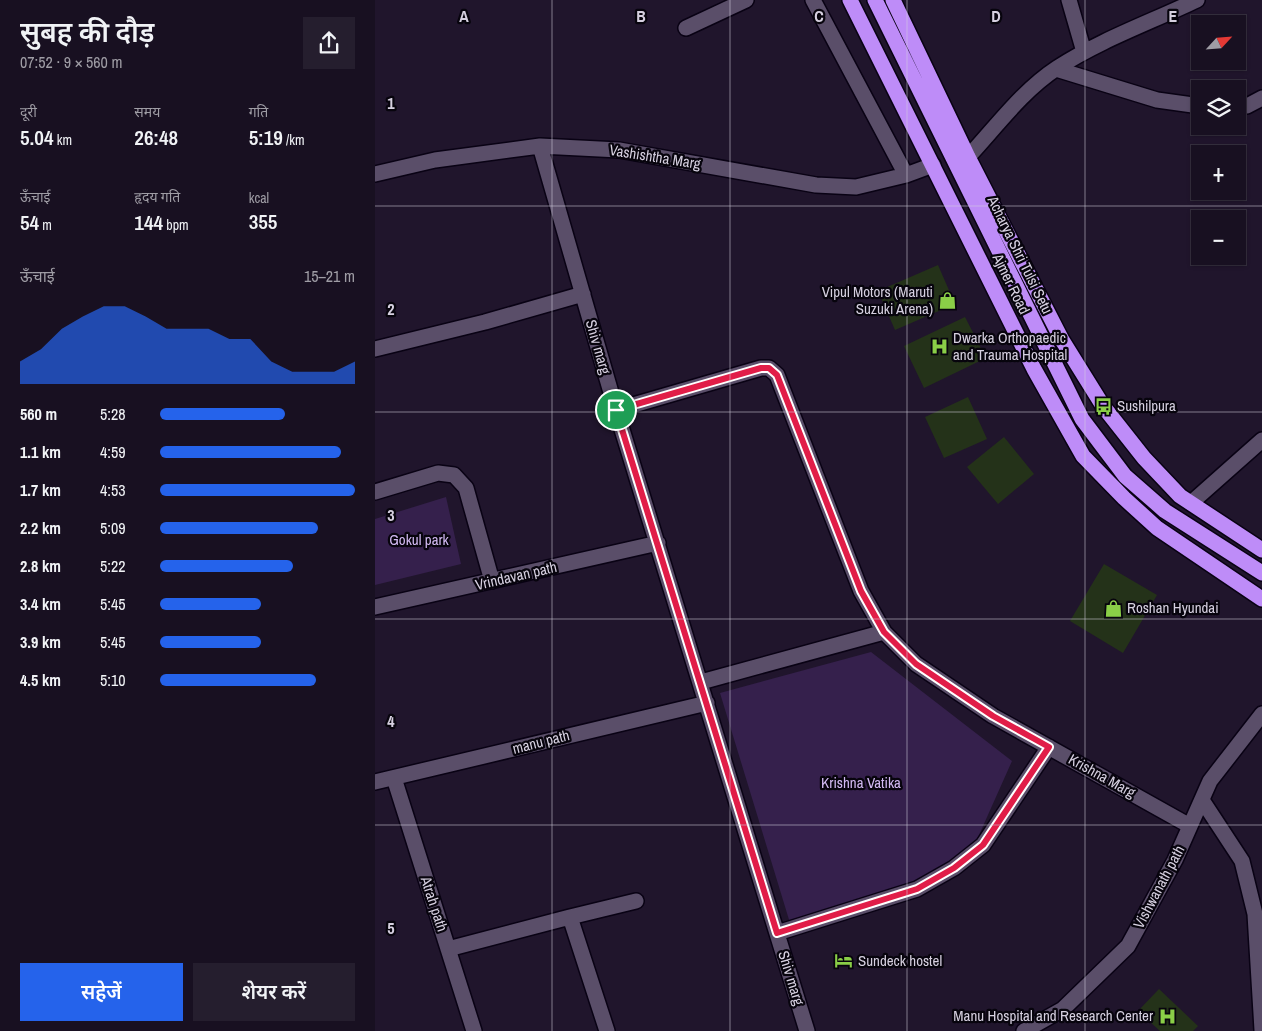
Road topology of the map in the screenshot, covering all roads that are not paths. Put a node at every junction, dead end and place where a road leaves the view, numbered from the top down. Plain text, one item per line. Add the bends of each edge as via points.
1 (745, 0) edge
2 (813, 0) edge
3 (850, 0) edge
4 (875, 0) edge
5 (893, 0) edge
6 (1069, 0) edge
7 (1197, 0) edge
8 (686, 28) dead end
9 (1084, 52) junction
10 (1055, 69) junction
11 (1262, 98) edge
12 (1191, 105) edge
13 (1246, 106) edge
14 (540, 146) junction
15 (968, 157) junction
16 (933, 164) junction
17 (375, 174) edge
18 (907, 175) junction
19 (583, 294) junction
20 (375, 349) edge
21 (616, 410) junction
22 (1262, 440) edge
23 (375, 492) edge
24 (1191, 503) junction
25 (658, 543) junction
26 (1262, 550) edge
27 (1262, 573) edge
28 (492, 582) junction
29 (1262, 599) edge
30 (375, 607) edge
31 (884, 632) junction
32 (701, 682) junction
33 (707, 702) junction
34 (1262, 714) edge
35 (1049, 747) junction
36 (394, 778) junction
37 (375, 782) edge
38 (1202, 800) junction
39 (1190, 826) junction
40 (636, 901) dead end
41 (569, 917) junction
42 (777, 933) junction
43 (448, 949) junction
44 (1262, 1030) edge
45 (474, 1031) edge
46 (607, 1031) edge
47 (807, 1031) edge
48 (1024, 1031) edge

1 - 8 street
2 - 18 street
3 - 16 highway, Ajmer Road
4 - 27 highway, Acharya Shri Tulsi Setu via 1083,418 1125,476 1165,511
5 - 15 highway, Ajmer Road
6 - 9 street
7 - 9 street
9 - 10 street
10 - 12 street via 1157,100
10 - 15 street via 1023,97
11 - 13 street
14 - 17 street, Vashishtha Marg via 435,160
14 - 18 street, Vashishtha Marg via 619,150 816,185 856,187
14 - 19 street, Shiv marg
15 - 24 highway, Ajmer Road via 1062,340 1103,406 1144,458 1180,496
16 - 18 street, Vashishtha Marg
16 - 29 highway, Ajmer Road via 1033,369 1083,456 1157,528
19 - 20 street
19 - 21 street, Shiv marg
21 - 25 street, Shiv marg
21 - 31 street, Krishna Marg via 769,368 777,375 861,591
22 - 24 street
23 - 28 street via 438,474 453,475 466,488
24 - 26 highway, Ajmer Road
25 - 28 street, Vrindavan path
25 - 32 street, Shiv marg
28 - 30 street, Vrindavan path
31 - 32 street
31 - 35 street, Krishna Marg via 916,664 993,716
32 - 33 street, Shiv marg
33 - 36 street, manu path
33 - 42 street, Shiv marg
34 - 38 street, Vishwanath path via 1210,780
35 - 39 street, Krishna Marg
35 - 42 street via 983,845 954,868 917,889
36 - 37 street, manu path
36 - 43 street, Atrah path
38 - 39 street, Vishwanath path
38 - 44 street via 1242,862 1255,914
39 - 48 street, Vishwanath path via 1175,860 1127,946 1063,1009
40 - 41 street
41 - 43 street
41 - 46 street
42 - 47 street, Shiv marg
43 - 45 street, Atrah path

